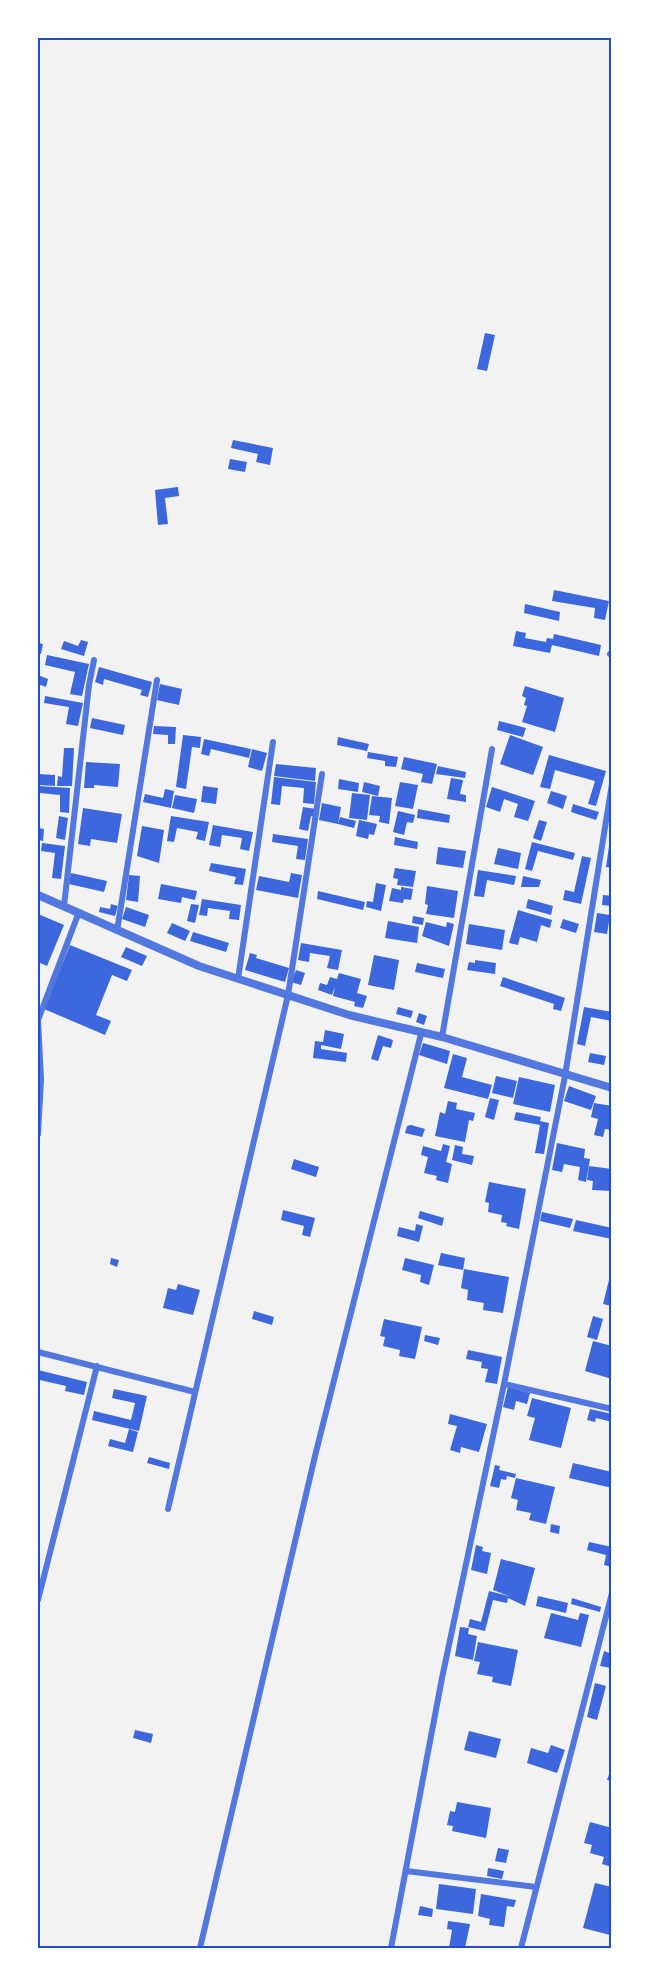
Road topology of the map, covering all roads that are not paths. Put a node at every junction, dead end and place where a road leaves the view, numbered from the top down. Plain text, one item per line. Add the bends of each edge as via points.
1 (94, 660) dead end
2 (157, 680) dead end
3 (273, 742) dead end
4 (492, 748) dead end
5 (322, 774) dead end
6 (612, 784) edge
7 (38, 895) edge
8 (64, 906) junction
9 (79, 912) junction
10 (117, 931) junction
11 (238, 979) junction
12 (288, 995) junction
13 (421, 1034) junction
14 (441, 1037) junction
15 (565, 1076) junction
16 (39, 1078) edge
17 (612, 1088) edge
18 (38, 1134) edge
19 (38, 1352) edge
20 (97, 1366) junction
21 (504, 1384) junction
22 (195, 1392) junction
23 (612, 1409) edge
24 (168, 1509) dead end
25 (612, 1593) edge
26 (38, 1600) edge
27 (406, 1871) junction
28 (536, 1887) junction
29 (200, 1948) edge
30 (391, 1948) edge
31 (521, 1948) edge

1 - 8 street
2 - 10 street
3 - 11 street
4 - 14 street
5 - 12 street
6 - 15 street
7 - 8 street
8 - 9 street
9 - 10 street
9 - 16 street via 38,1020
10 - 11 street
11 - 12 street
12 - 13 street
12 - 22 street
13 - 14 street
13 - 29 street via 315,1456
14 - 15 street
15 - 17 street
15 - 21 street
16 - 18 street
19 - 20 street
20 - 22 street
20 - 26 street
21 - 23 street
21 - 27 street
22 - 24 street
25 - 28 street
27 - 28 street
27 - 30 street
28 - 31 street

